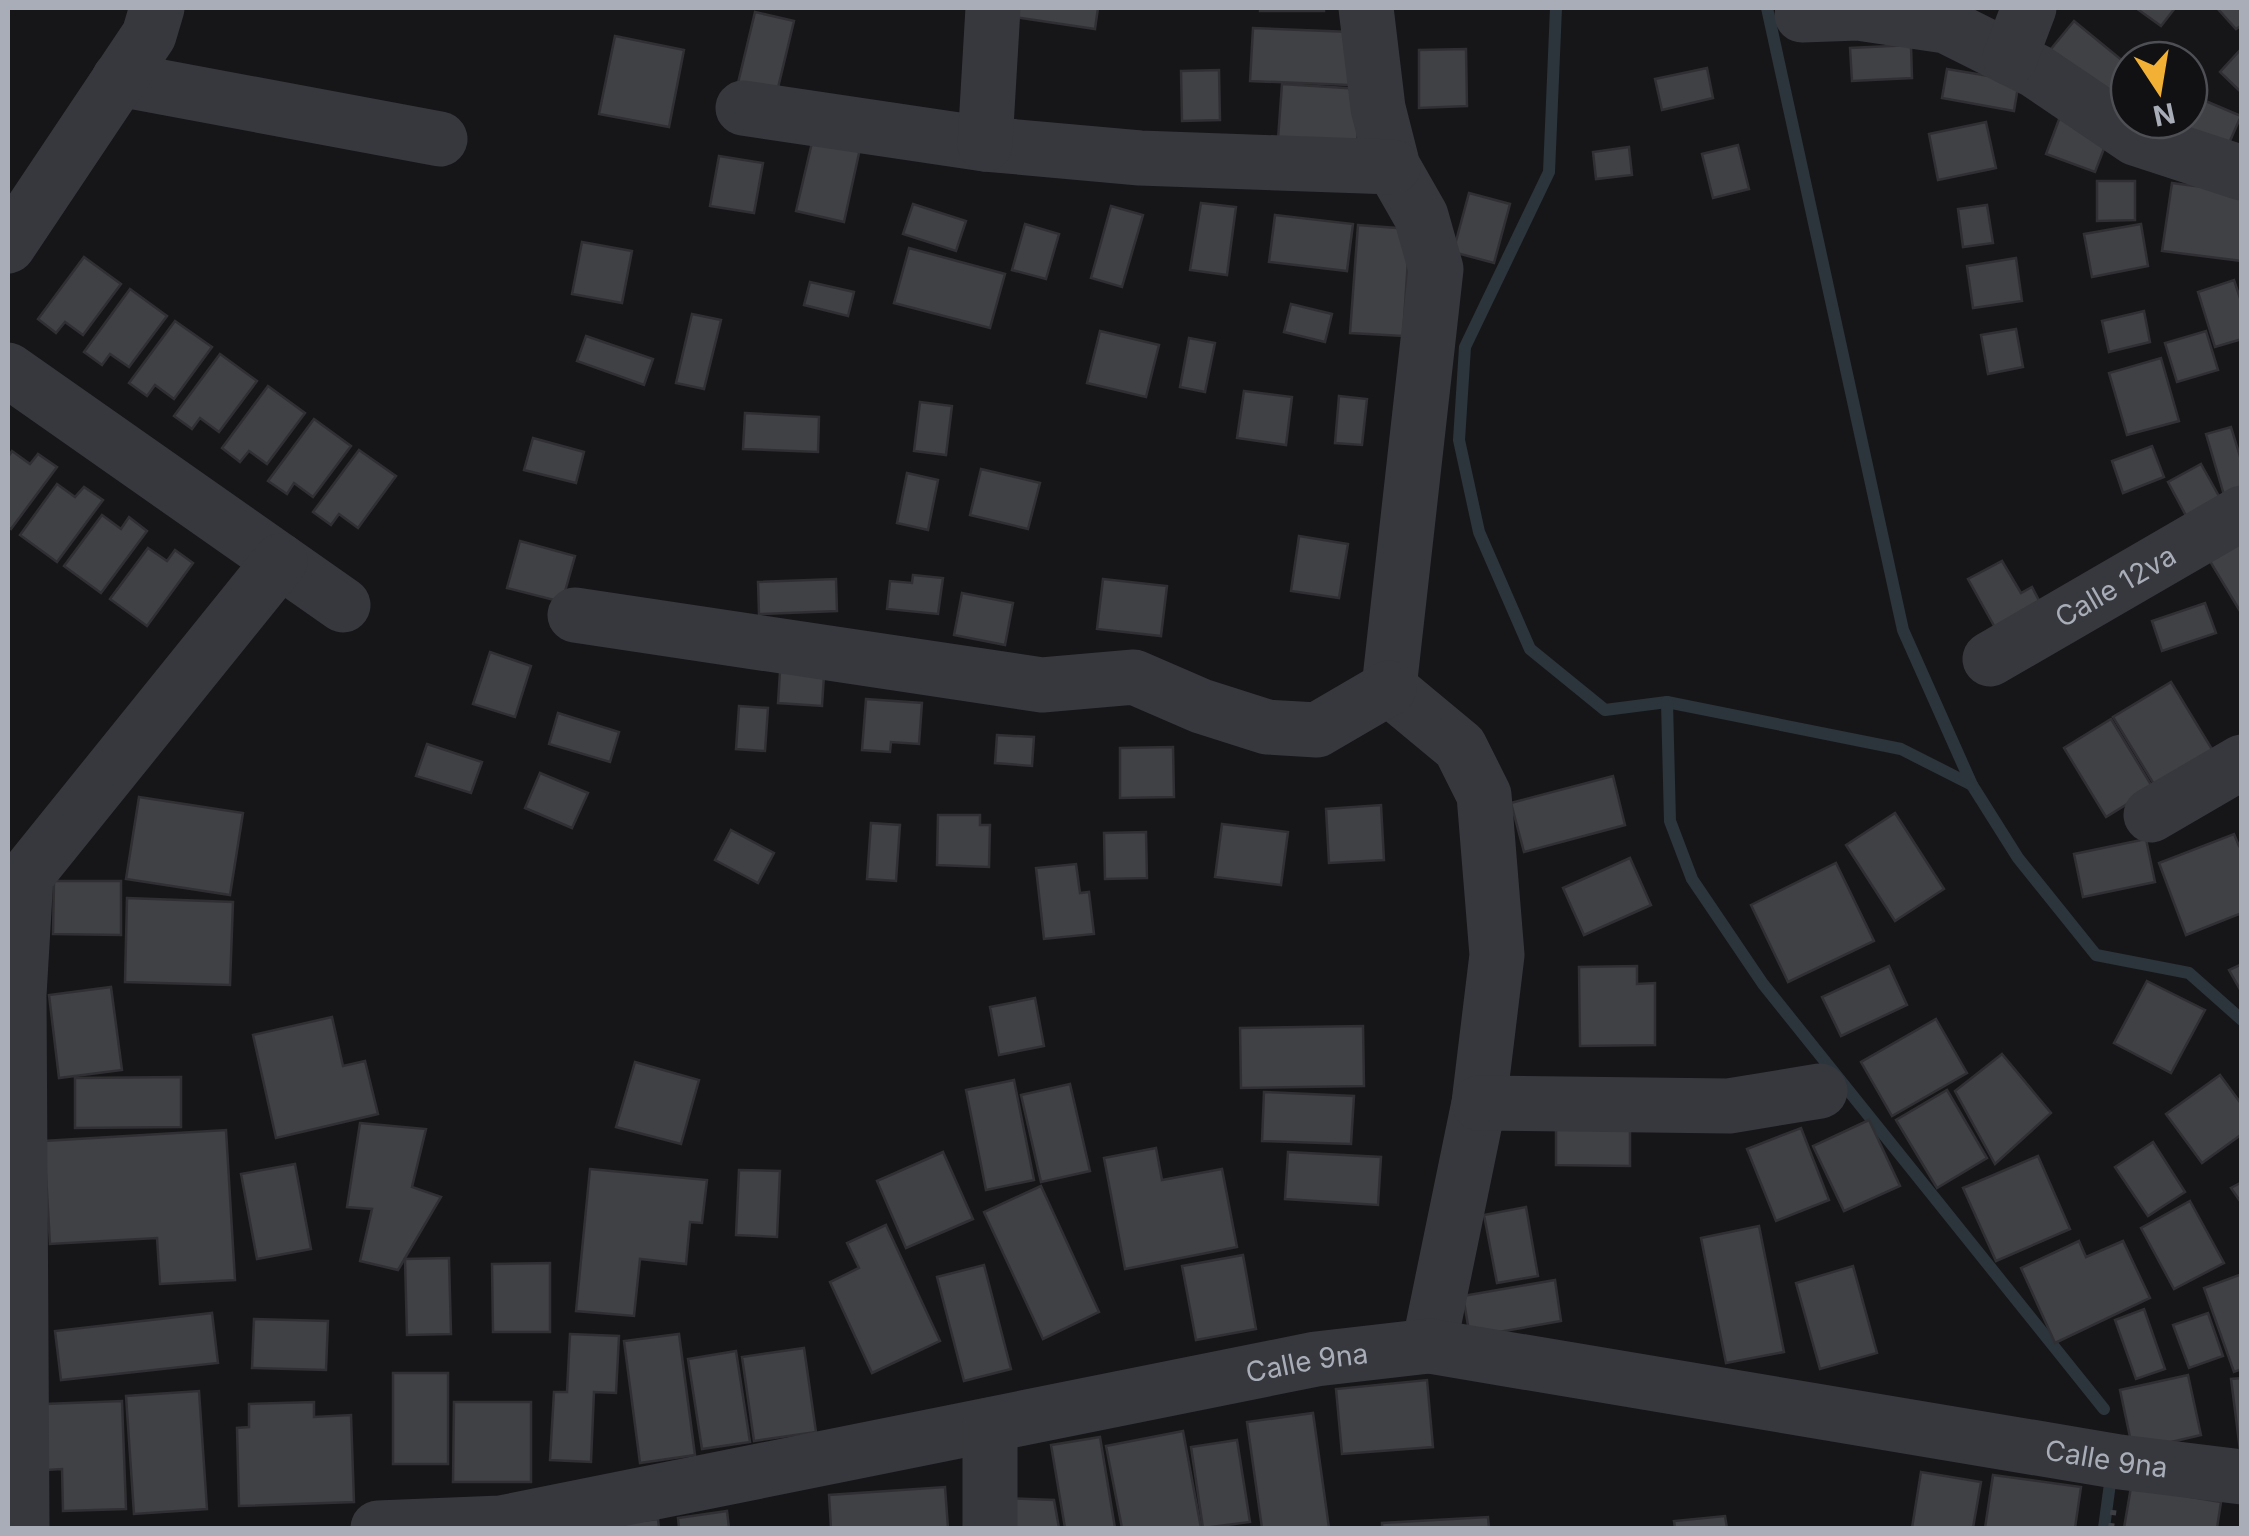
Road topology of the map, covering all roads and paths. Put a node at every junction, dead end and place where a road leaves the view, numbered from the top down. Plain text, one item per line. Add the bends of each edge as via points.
1 (156, 8) edge
2 (994, 8) edge
3 (1366, 8) edge
4 (2029, 8) edge
5 (1890, 13) edge
6 (1802, 15) dead end
7 (2010, 58) junction
8 (119, 79) junction
9 (744, 108) dead end
10 (440, 139) dead end
11 (985, 144) junction
12 (1393, 167) junction
13 (2242, 173) edge
14 (8, 246) edge
15 (8, 370) edge
16 (2242, 513) edge
17 (280, 561) junction
18 (344, 605) dead end
19 (575, 615) dead end
20 (1990, 659) dead end
21 (1389, 688) junction
22 (2242, 762) edge
23 (2151, 816) dead end
24 (1820, 1090) dead end
25 (1479, 1103) junction
26 (1429, 1346) junction
27 (990, 1425) junction
28 (2242, 1477) edge
29 (501, 1526) edge
30 (22, 1528) edge
31 (378, 1528) edge
32 (990, 1528) edge

1 - 8 street via 149,34
2 - 11 street
3 - 12 street
4 - 7 street
5 - 6 street
5 - 7 street via 1946,26
7 - 13 street via 2135,138
8 - 10 street
8 - 14 street
9 - 11 street
11 - 12 street via 1140,158
12 - 21 street via 1420,216 1436,269
15 - 17 street
16 - 20 street, Calle 12va
17 - 18 street
17 - 30 street via 26,876 18,995
19 - 21 street via 1042,685 1134,677 1267,727 1318,730
21 - 25 street via 1460,747 1484,795 1497,955
22 - 23 street
24 - 25 street via 1729,1106
25 - 26 street
26 - 27 street, Calle 9na via 1316,1359
26 - 28 street, Calle 9na
27 - 29 street, Calle 9na
27 - 32 street
29 - 31 street, Calle 9na

